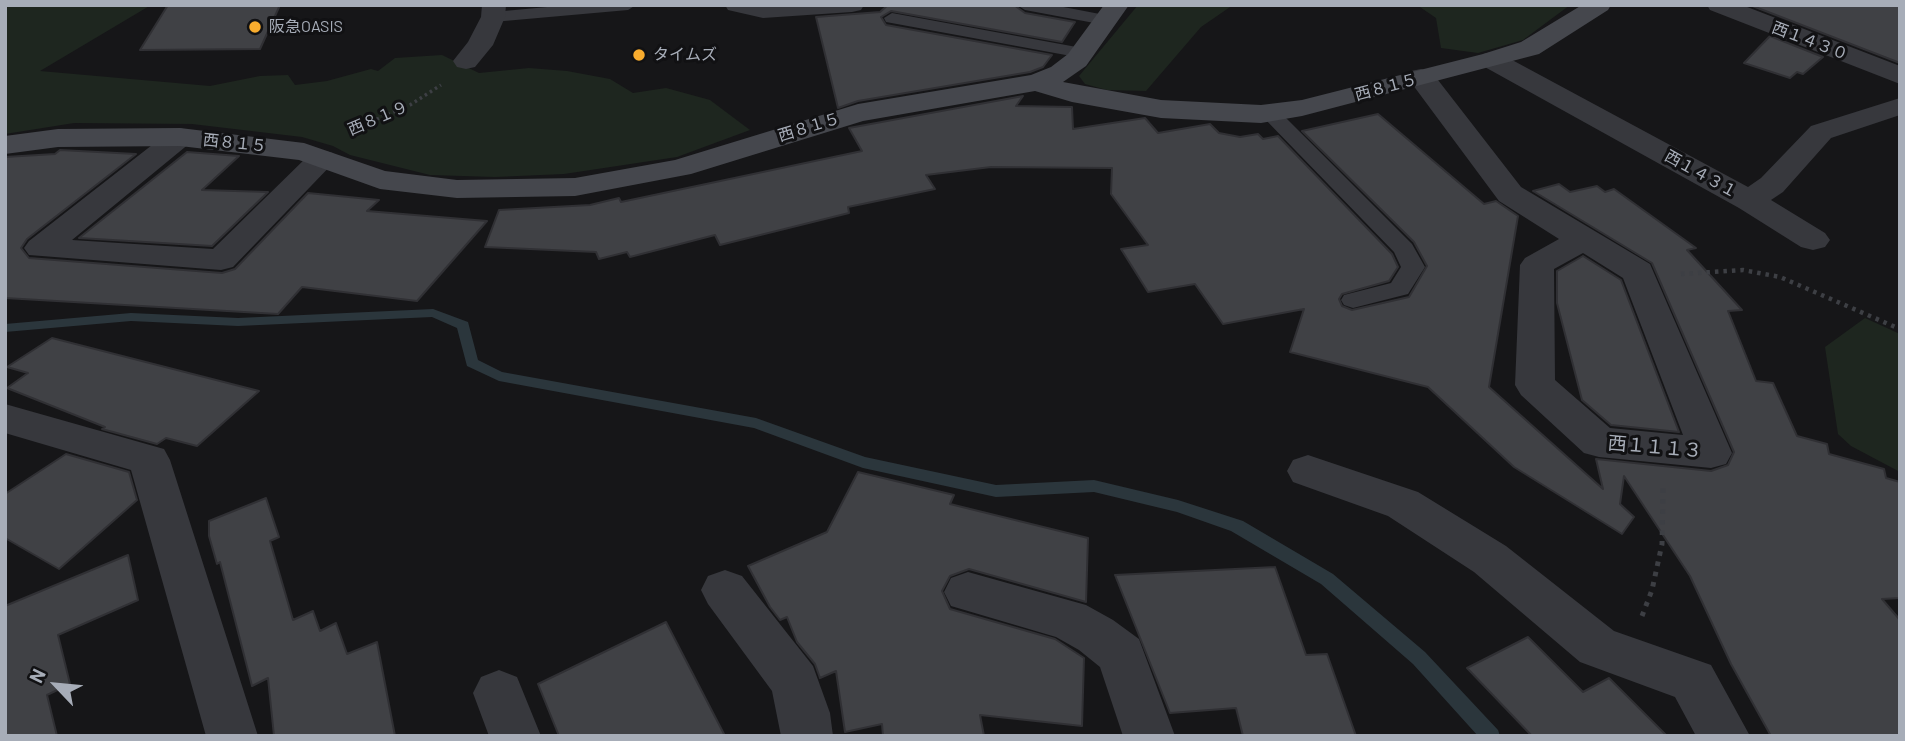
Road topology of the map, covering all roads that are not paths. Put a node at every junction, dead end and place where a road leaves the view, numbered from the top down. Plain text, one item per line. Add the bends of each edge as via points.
1 (628, 5) edge
2 (737, 5) edge
3 (852, 5) edge
4 (1025, 5) edge
5 (1600, 5) edge
6 (1720, 5) edge
7 (494, 11) edge
8 (1111, 13) edge
9 (892, 18) dead end
10 (1082, 53) junction
11 (1492, 60) junction
12 (457, 70) road end
13 (1900, 76) edge
14 (1421, 77) junction
15 (1037, 82) junction
16 (1900, 106) edge
17 (1269, 113) junction
18 (180, 137) junction
19 (5, 145) edge
20 (313, 155) junction
21 (1750, 201) junction
22 (1583, 239) junction
23 (1813, 240) dead end
24 (1353, 300) dead end
25 (5, 418) edge
26 (1308, 471) dead end
27 (725, 590) dead end
28 (968, 592) dead end
29 (232, 736) edge
30 (807, 736) edge
31 (1149, 736) edge
32 (1724, 736) edge

1 - 7 lane
2 - 3 street via 763,11
4 - 8 lane
5 - 11 street, 西８１５ via 1530,47
6 - 13 street, 西１４３０
7 - 12 street via 480,45
8 - 10 street
9 - 10 lane
10 - 15 street via 1060,73
11 - 14 street, 西８１５
11 - 21 street, 西１４３１
14 - 17 street, 西８１５
14 - 22 street via 1510,194
15 - 17 street, 西８１５ via 1072,94 1161,108
15 - 20 street, 西８１５ via 858,113 680,168 575,187 457,188 380,180
16 - 21 street, 西１４３１ via 1821,132 1772,185
17 - 24 lane via 1404,249 1413,267 1399,289
18 - 19 street, 西８１５ via 58,138
18 - 20 street, 西８１５
18 - 20 street via 41,248 221,260
21 - 23 street
22 - 22 street, 西１１１３ via 1537,265 1535,385 1599,442 1711,453 1638,272
25 - 29 street via 149,460
26 - 32 street via 1403,504 1490,559 1597,647 1693,681
27 - 30 street via 795,682
28 - 31 street via 1069,620 1121,654

